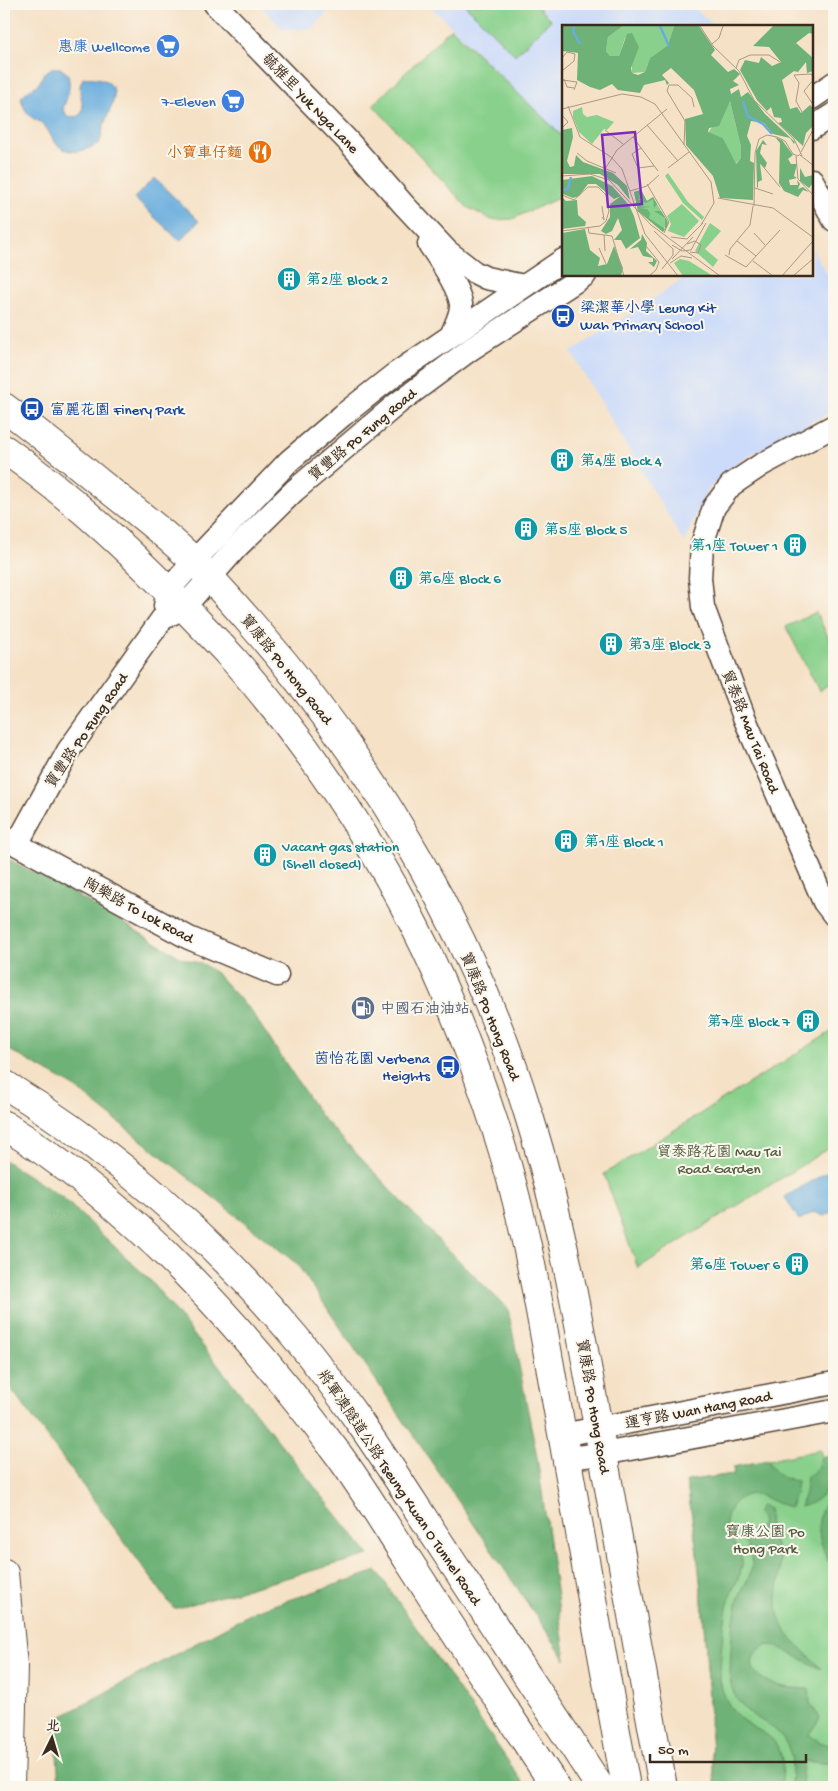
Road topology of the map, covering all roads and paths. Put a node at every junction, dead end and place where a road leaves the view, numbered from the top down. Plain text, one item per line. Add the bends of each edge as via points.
1 (214, 4) edge
2 (834, 83) edge
3 (813, 97) edge
4 (834, 114) edge
5 (813, 127) edge
6 (813, 182) edge
7 (404, 205) junction
8 (834, 220) edge
9 (562, 261) edge
10 (583, 276) edge
11 (524, 286) junction
12 (452, 334) junction
13 (4, 407) edge
14 (834, 426) edge
15 (4, 449) edge
16 (202, 569) junction
17 (171, 606) junction
18 (10, 841) edge
19 (834, 915) edge
20 (277, 975) dead end
21 (4, 1084) edge
22 (4, 1125) edge
23 (834, 1383) edge
24 (834, 1411) edge
25 (600, 1441) junction
26 (564, 1447) junction
27 (4, 1573) edge
28 (8, 1781) edge
29 (556, 1787) edge
30 (600, 1787) edge
31 (626, 1787) edge
32 (663, 1787) edge

1 - 7 street, 毓雅里 Yuk Nga Lane via 348,141
2 - 3 street
4 - 5 street
6 - 8 street
7 - 11 street, 毓雅里 Yuk Nga Lane via 447,251 474,272 486,278
7 - 12 street, 毓雅里 Yuk Nga Lane via 460,297 461,310
9 - 11 street, 寶豐路 Po Fung Road
10 - 16 street, 寶豐路 Po Fung Road via 471,349 398,403 294,491 241,542
11 - 12 street, 寶豐路 Po Fung Road
12 - 16 street, 寶豐路 Po Fung Road via 395,374 289,461
13 - 16 main road, 寶康路 Po Hong Road via 154,526
14 - 19 street, 貿泰路 Mau Tai Road via 731,485 714,507 702,545 700,578 703,608 744,718 824,902
15 - 17 main road via 41,476 138,559
16 - 17 street, 寶豐路 Po Fung Road
16 - 25 main road, 寶康路 Po Hong Road via 280,657 345,742 406,837 466,951 511,1061 547,1176 576,1306
17 - 18 street, 寶豐路 Po Fung Road via 68,751
17 - 26 main road via 237,664 290,728 369,846 429,956 479,1080 507,1166 531,1264
18 - 20 street, 陶樂路 To Lok Road via 189,938
21 - 30 main road, 將軍澳隧道公路 Tseung Kwan O Tunnel Road via 85,1138 157,1196 274,1312 376,1446
22 - 29 main road via 63,1165 123,1214 176,1264 253,1346 339,1456
23 - 25 street, 運亨路 Wan Hang Road
24 - 25 street, 運亨路 Wan Hang Road
25 - 26 street, 運亨路 Wan Hang Road
25 - 32 main road, 寶康路 Po Hong Road
26 - 31 main road
27 - 28 main road via 13,1665

